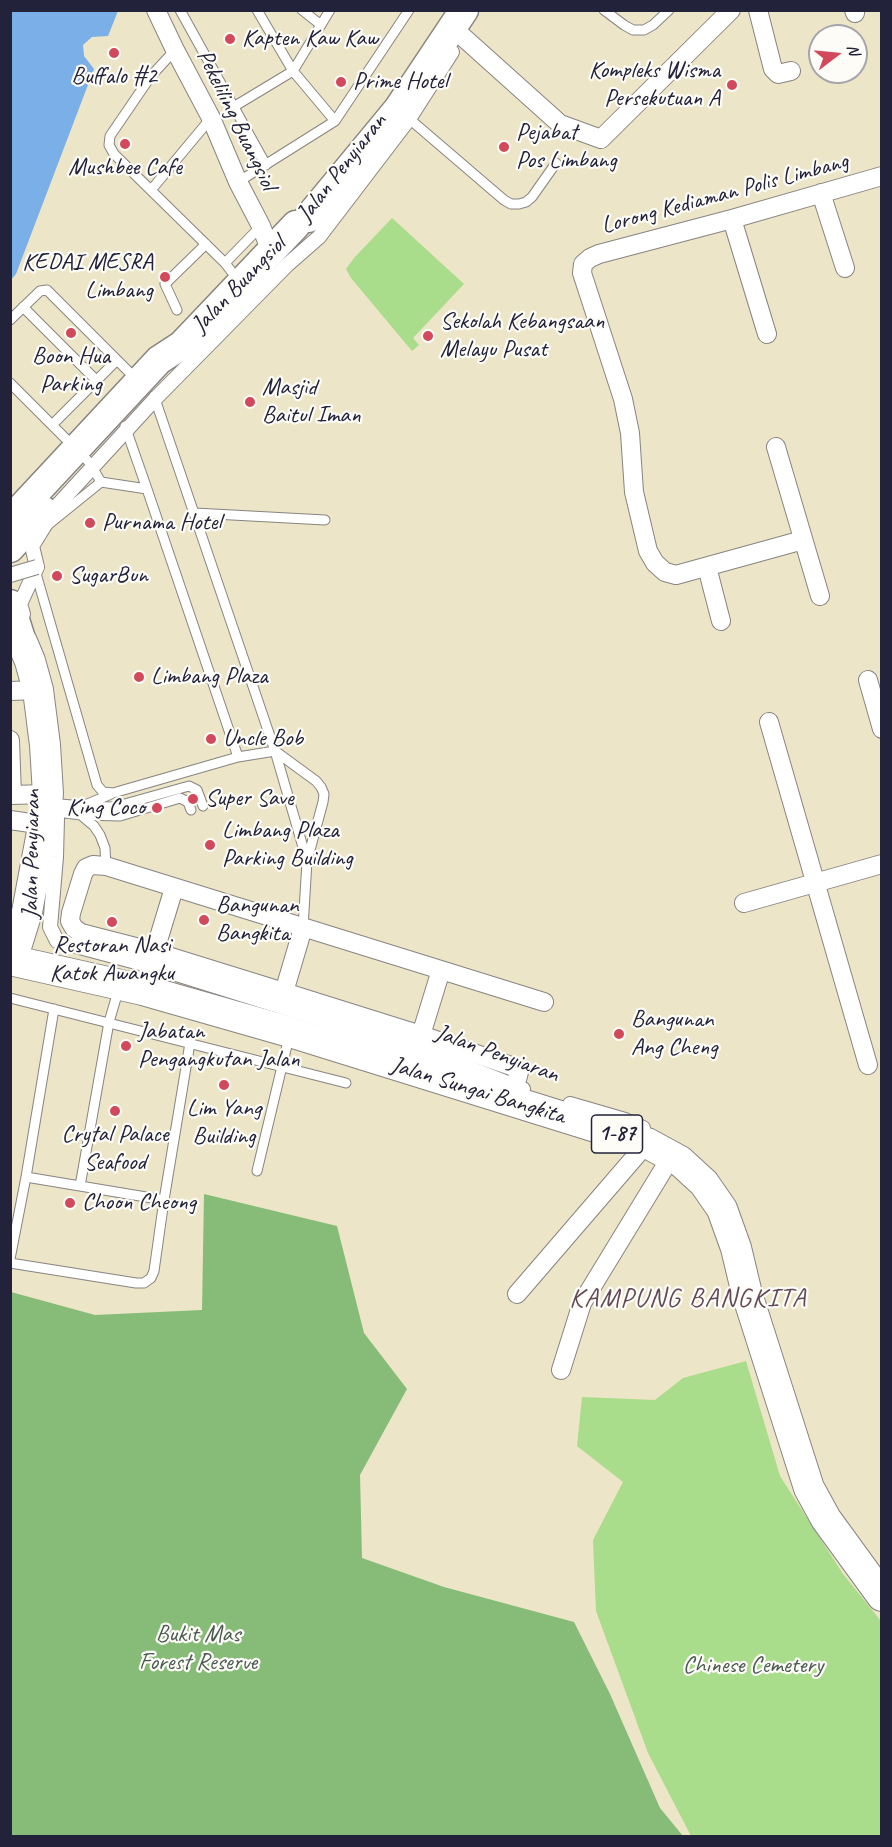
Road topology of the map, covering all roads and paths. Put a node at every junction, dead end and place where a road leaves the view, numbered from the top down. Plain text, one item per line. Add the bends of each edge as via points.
1 (156, 10) edge
2 (180, 10) edge
3 (257, 10) edge
4 (302, 10) edge
5 (330, 10) edge
6 (409, 10) edge
7 (604, 10) edge
8 (669, 10) edge
9 (731, 10) edge
10 (758, 10) edge
11 (463, 21) edge
12 (321, 25) junction
13 (175, 51) junction
14 (293, 71) junction
15 (791, 71) dead end
16 (235, 106) junction
17 (404, 114) junction
18 (212, 118) junction
19 (335, 121) junction
20 (556, 163) dead end
21 (266, 165) junction
22 (882, 176) edge
23 (238, 182) junction
24 (151, 190) junction
25 (821, 193) junction
26 (732, 219) junction
27 (261, 226) junction
28 (206, 243) junction
29 (271, 252) junction
30 (845, 268) dead end
31 (233, 273) junction
32 (23, 307) junction
33 (177, 310) dead end
34 (10, 320) edge
35 (767, 334) dead end
36 (117, 360) junction
37 (96, 380) junction
38 (10, 383) edge
39 (149, 391) junction
40 (52, 425) junction
41 (126, 427) junction
42 (776, 447) dead end
43 (90, 465) junction
44 (147, 489) junction
45 (195, 513) junction
46 (10, 520) edge
47 (325, 520) dead end
48 (803, 540) junction
49 (10, 548) edge
50 (707, 567) junction
51 (36, 569) junction
52 (10, 575) edge
53 (43, 596) junction
54 (820, 596) dead end
55 (15, 617) edge
56 (721, 621) dead end
57 (868, 680) dead end
58 (24, 691) edge
59 (769, 722) dead end
60 (882, 729) edge
61 (10, 740) edge
62 (275, 751) junction
63 (238, 757) junction
64 (113, 793) junction
65 (11, 795) edge
66 (203, 806) dead end
67 (50, 808) junction
68 (192, 810) dead end
69 (82, 811) junction
70 (10, 820) edge
71 (307, 861) junction
72 (882, 864) edge
73 (106, 866) junction
74 (815, 883) junction
75 (174, 888) junction
76 (744, 903) dead end
77 (303, 928) junction
78 (14, 946) edge
79 (441, 970) junction
80 (142, 974) junction
81 (83, 976) junction
82 (284, 992) junction
83 (10, 998) edge
84 (544, 1002) dead end
85 (54, 1009) junction
86 (109, 1023) junction
87 (290, 1032) junction
88 (190, 1043) junction
89 (427, 1055) junction
90 (868, 1065) dead end
91 (282, 1066) junction
92 (346, 1083) dead end
93 (559, 1100) dead end
94 (659, 1150) junction
95 (256, 1171) dead end
96 (26, 1177) junction
97 (80, 1186) junction
98 (164, 1200) junction
99 (10, 1261) edge
100 (754, 1265) dead end
101 (517, 1294) dead end
102 (768, 1314) dead end
103 (561, 1370) dead end
104 (882, 1582) edge
105 (882, 1596) edge

1 - 13 street, Pekeliling Buangsiol
2 - 16 lane
3 - 14 lane
4 - 12 lane
5 - 12 lane
6 - 19 lane
7 - 8 lane via 633,30 644,30
9 - 11 street via 601,139 560,124
10 - 15 street via 775,72
11 - 17 main road, Jalan Buangsiol
12 - 14 lane
13 - 18 street, Pekeliling Buangsiol
13 - 24 lane via 151,76 110,136 114,154
14 - 16 lane
14 - 19 lane
16 - 21 lane
17 - 20 lane via 511,204 532,197
17 - 29 main road, Jalan Buangsiol
17 - 39 street, Jalan Penyiaran via 319,237
18 - 23 street, Pekeliling Buangsiol
18 - 24 lane
19 - 21 lane
21 - 23 lane
22 - 25 street, Lorong Kediaman Polis Limbang
23 - 27 street, Pekeliling Buangsiol
24 - 28 lane
25 - 26 street, Lorong Kediaman Polis Limbang
25 - 30 street
26 - 35 street
26 - 50 street, Lorong Kediaman Polis Limbang via 599,254 583,264 582,273 623,399 634,492 648,551 665,572 676,575
27 - 29 street, Pekeliling Buangsiol
27 - 31 lane
28 - 31 lane
28 - 33 lane via 165,284
29 - 31 main road, Jalan Buangsiol
31 - 39 main road, Jalan Buangsiol via 182,345 171,373
32 - 34 lane
32 - 36 lane via 40,291 50,291
32 - 37 lane
36 - 37 lane
36 - 39 lane
37 - 40 lane
38 - 40 lane
39 - 41 main road
39 - 43 main road
39 - 45 lane
40 - 43 lane
41 - 43 main road
41 - 44 lane
42 - 48 street
43 - 44 lane
43 - 46 main road
43 - 49 main road
43 - 51 street via 56,507 32,546
44 - 63 lane
45 - 47 lane
45 - 62 lane
48 - 50 street, Lorong Kediaman Polis Limbang
48 - 54 street
50 - 56 street
51 - 52 street, bridge
51 - 53 lane
51 - 55 street
53 - 55 lane
53 - 64 lane via 97,785 103,792
55 - 58 highway via 30,661
55 - 67 street, Jalan Penyiaran via 51,721 55,758
57 - 60 street
58 - 67 highway via 45,745
59 - 74 street
61 - 65 street
62 - 63 lane
62 - 71 lane
62 - 71 lane via 316,780 324,794
63 - 64 lane
64 - 69 lane
65 - 67 street
66 - 69 lane via 197,790 189,786 114,807
67 - 69 lane
67 - 70 street
67 - 78 highway
67 - 80 street, Jalan Penyiaran via 56,857 50,927 57,941
68 - 69 lane via 180,798 120,816
69 - 73 lane via 100,835
71 - 77 lane
72 - 74 street
73 - 75 street
73 - 80 street via 93,865 82,874 70,921 74,928
74 - 76 street
74 - 90 street
75 - 77 street
75 - 80 street
77 - 79 street
77 - 82 street
78 - 81 highway, Jalan Sungai Bangkita / 1-87
78 - 81 highway, 1-87 via 34,932 42,949 56,962
79 - 84 street
79 - 89 street
80 - 81 highway, Jalan Sungai Bangkita / 1-87
80 - 82 street
80 - 86 lane
80 - 87 highway, Jalan Sungai Bangkita / 1-87
80 - 89 street, Jalan Penyiaran
82 - 89 street
83 - 85 lane
85 - 86 lane
85 - 96 lane
86 - 88 lane
86 - 97 lane
87 - 89 highway, Jalan Sungai Bangkita / 1-87
87 - 91 lane
88 - 91 lane
88 - 98 lane
89 - 94 highway, Jalan Sungai Bangkita / 1-87
91 - 92 lane
91 - 95 lane
93 - 100 street, Jalan Penyiaran via 625,1120 667,1138 696,1159 734,1210
94 - 101 street
94 - 103 street via 582,1303
94 - 105 highway, Jalan Sungai Bangkita / 1-87 via 680,1161 704,1183 722,1209 809,1488 826,1519
96 - 97 lane
96 - 99 lane
97 - 98 lane
98 - 99 lane via 154,1271 144,1282
102 - 104 street via 812,1476 826,1505

